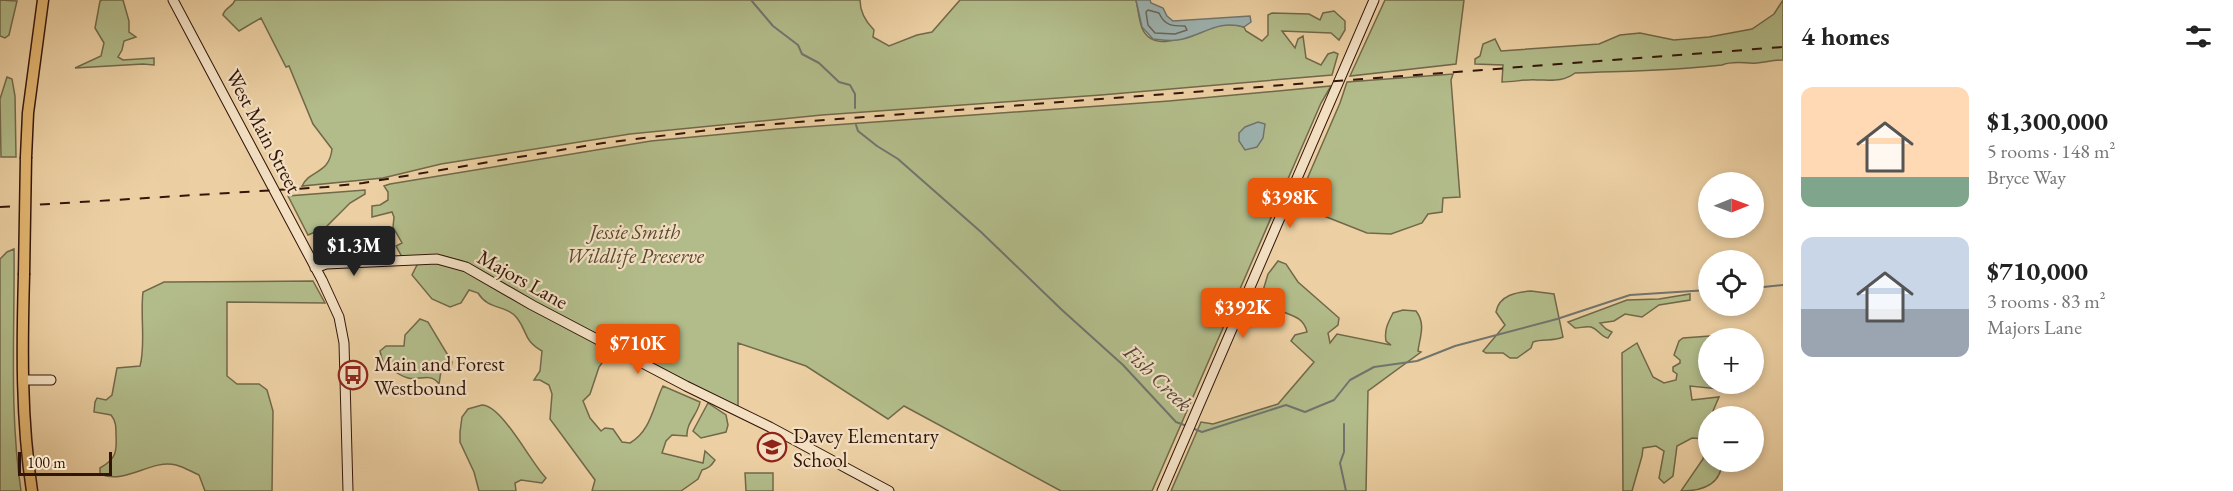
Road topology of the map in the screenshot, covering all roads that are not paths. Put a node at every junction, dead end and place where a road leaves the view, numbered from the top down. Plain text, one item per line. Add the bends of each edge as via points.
1 (43, 0) edge
2 (173, 0) edge
3 (1374, 0) edge
4 (315, 268) junction
5 (23, 380) junction
6 (51, 380) dead end
7 (32, 491) edge
8 (348, 491) edge
9 (890, 491) edge
10 (1162, 491) edge

1 - 5 main road, bridge via 26,157
2 - 4 main road, West Main Street
3 - 10 main road
4 - 8 main road, West Main Street via 339,318 344,343
4 - 9 main road, Majors Lane via 326,264 437,259 466,267
5 - 6 main road
5 - 7 main road

